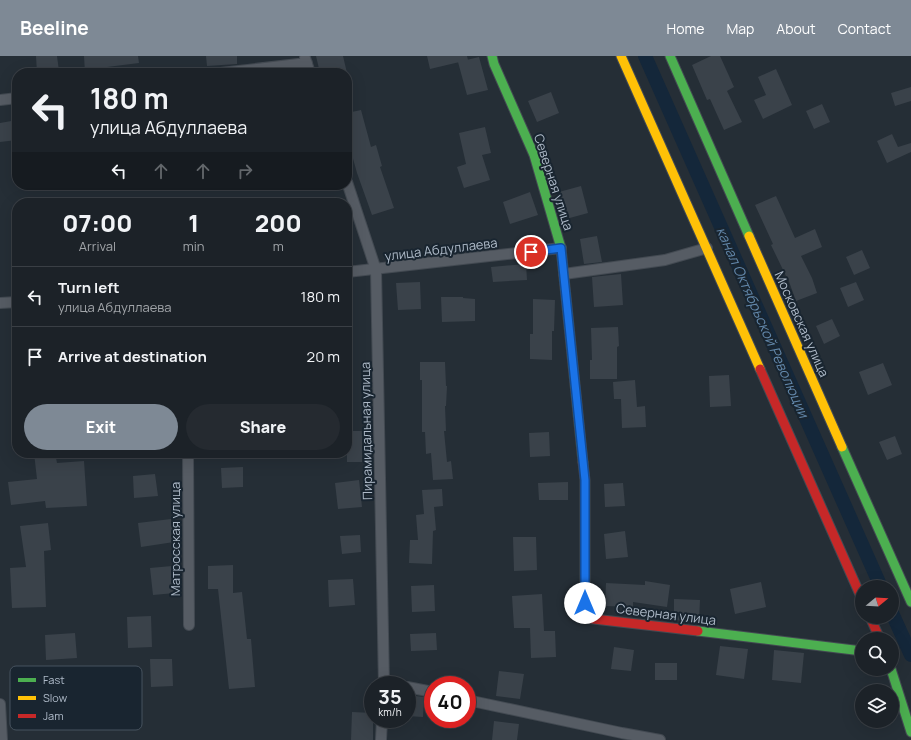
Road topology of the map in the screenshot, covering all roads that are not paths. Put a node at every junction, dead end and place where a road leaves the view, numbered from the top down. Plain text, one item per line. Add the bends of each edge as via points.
1 (492, 56) edge
2 (621, 56) edge
3 (670, 56) edge
4 (305, 59) edge
5 (251, 68) edge
6 (12, 99) edge
7 (0, 100) edge
8 (350, 190) edge
9 (561, 248) junction
10 (707, 248) junction
11 (376, 270) junction
12 (352, 272) edge
13 (564, 274) junction
14 (12, 302) edge
15 (0, 303) edge
16 (188, 458) edge
17 (855, 583) edge
18 (911, 602) edge
19 (189, 625) dead end
20 (855, 650) edge
21 (384, 676) edge
22 (893, 676) edge
23 (476, 702) edge
24 (0, 704) edge
25 (382, 728) edge
26 (911, 732) edge
27 (2, 740) edge
28 (381, 740) edge
29 (660, 740) edge

1 - 9 main road, Северная улица via 534,155
2 - 10 main road
3 - 18 main road, Московская улица
4 - 5 street
6 - 7 street
8 - 11 street, Пирамидальная улица
9 - 11 street, улица Абдуллаева
9 - 13 main road, Северная улица
10 - 13 street via 665,260
10 - 17 main road
11 - 12 street, улица Абдуллаева
11 - 21 street, Пирамидальная улица
13 - 20 main road, Северная улица via 585,480 585,618
14 - 15 street
16 - 19 street, Матросская улица
22 - 26 main road
23 - 29 street
24 - 27 street
25 - 28 street

